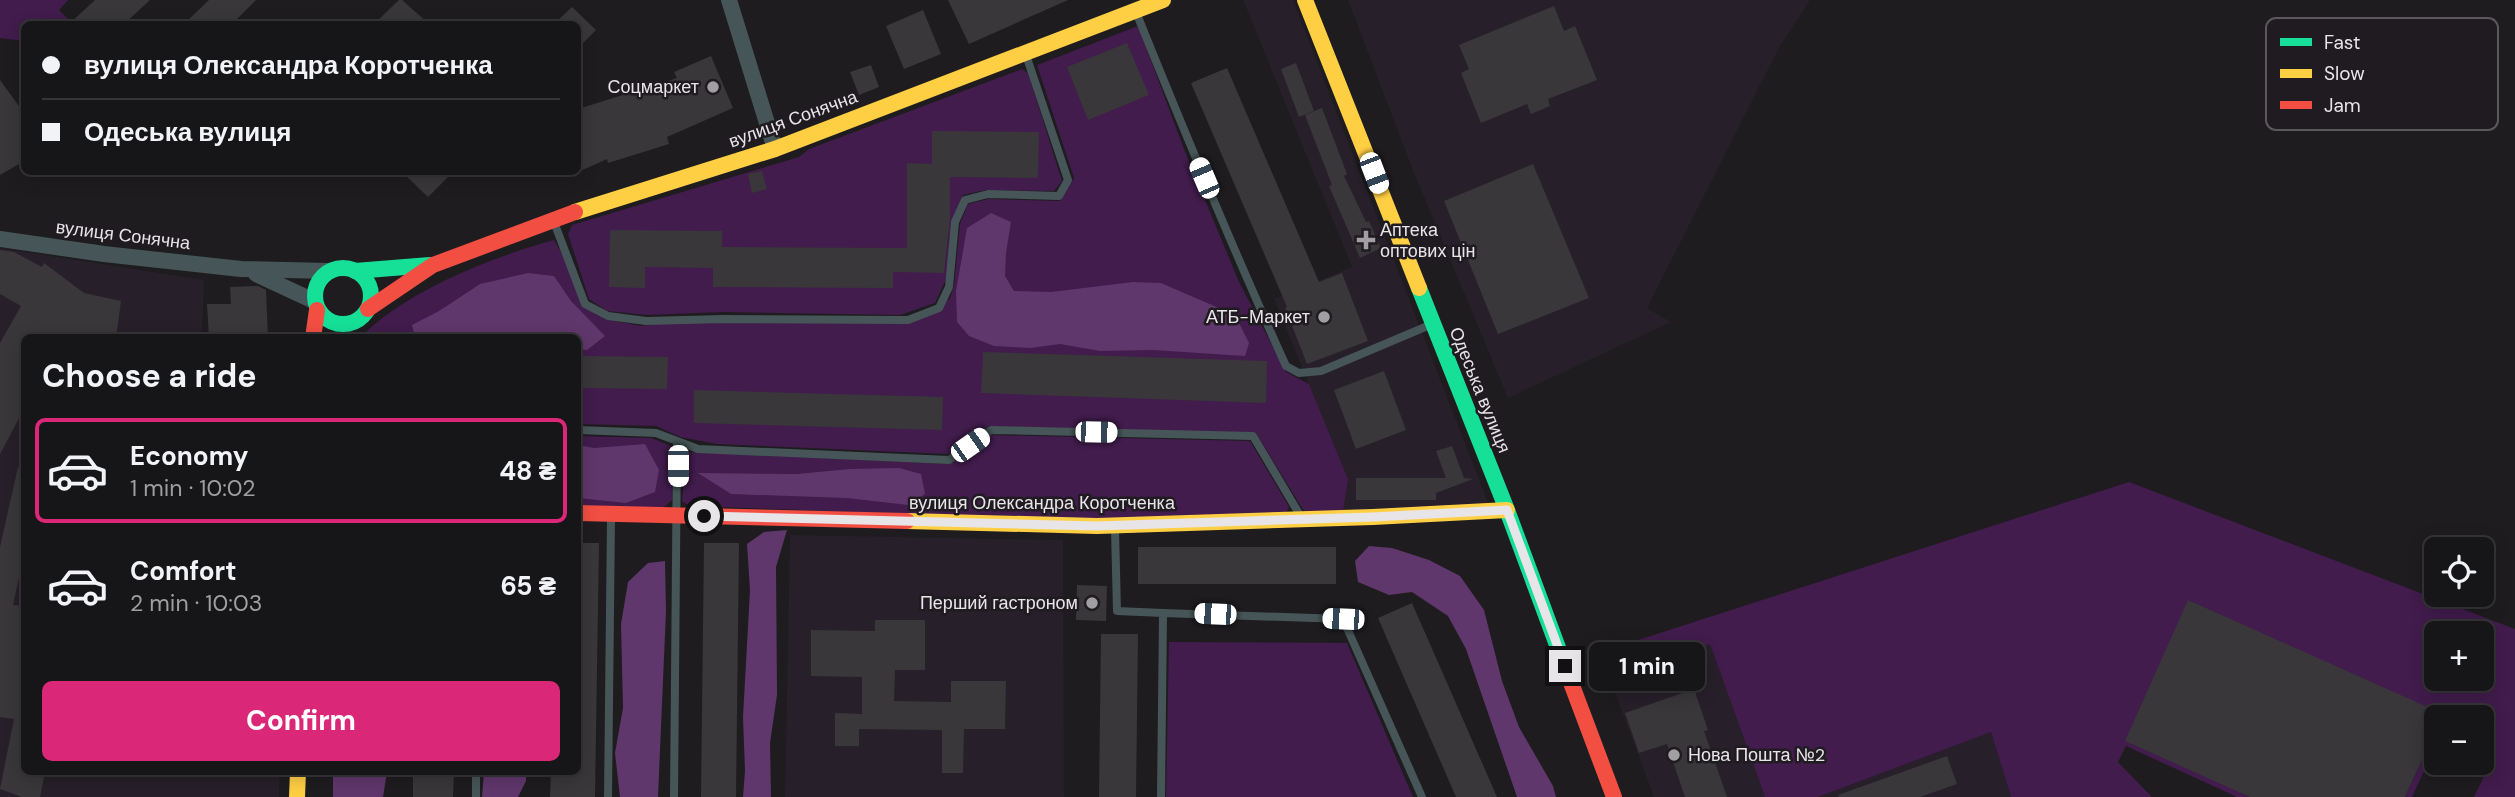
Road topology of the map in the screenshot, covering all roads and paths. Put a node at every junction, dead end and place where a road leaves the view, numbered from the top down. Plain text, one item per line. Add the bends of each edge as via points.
1 (729, 0) edge
2 (1163, 0) edge
3 (1306, 0) edge
4 (1136, 10) junction
5 (1025, 52) junction
6 (775, 149) junction
7 (553, 219) junction
8 (0, 239) edge
9 (433, 265) junction
10 (241, 269) junction
11 (329, 271) junction
12 (355, 271) junction
13 (316, 305) junction
14 (368, 309) junction
15 (356, 322) junction
16 (1433, 323) junction
17 (313, 334) edge
18 (340, 334) edge
19 (581, 430) edge
20 (677, 443) junction
21 (1507, 510) junction
22 (581, 513) edge
23 (611, 514) junction
24 (678, 516) junction
25 (1303, 520) junction
26 (1115, 526) junction
27 (1163, 613) junction
28 (298, 775) edge
29 (476, 775) edge
30 (297, 797) edge
31 (476, 797) edge
32 (608, 797) edge
33 (674, 797) edge
34 (1161, 797) edge
35 (1422, 797) edge
36 (1614, 797) edge

1 - 6 street
2 - 4 street, вулиця Сонячна
3 - 16 street, Одеська вулиця
4 - 5 street, вулиця Сонячна
4 - 16 lane via 1286,366 1299,373 1321,371
5 - 6 street, вулиця Сонячна
5 - 7 lane via 1068,180 1059,196 988,194 965,200 956,222 949,288 939,308 908,320 646,321 608,316 585,304
6 - 7 street, вулиця Сонячна
7 - 9 street, вулиця Сонячна
8 - 10 street, вулиця Сонячна
9 - 12 street, вулиця Сонячна
9 - 14 street, вулиця Сонячна
10 - 11 street, вулиця Сонячна
10 - 13 street, вулиця Сонячна
11 - 12 street
11 - 13 street via 317,284
12 - 14 street via 371,292
13 - 15 street via 323,317 338,325
13 - 17 street
14 - 15 street
15 - 18 street
16 - 21 street, Одеська вулиця
19 - 20 lane via 656,433
20 - 24 lane
20 - 25 lane via 698,449 949,460 991,430 1253,436
21 - 25 street, вулиця Олександра Коротченка
21 - 36 street, Одеська вулиця
22 - 23 street, вулиця Олександра Коротченка
23 - 24 street, вулиця Олександра Коротченка
23 - 32 lane
24 - 26 street, вулиця Олександра Коротченка
24 - 33 lane
25 - 26 street, вулиця Олександра Коротченка
26 - 27 lane via 1117,611
27 - 34 lane
27 - 35 lane via 1343,619
28 - 30 street
29 - 31 lane

